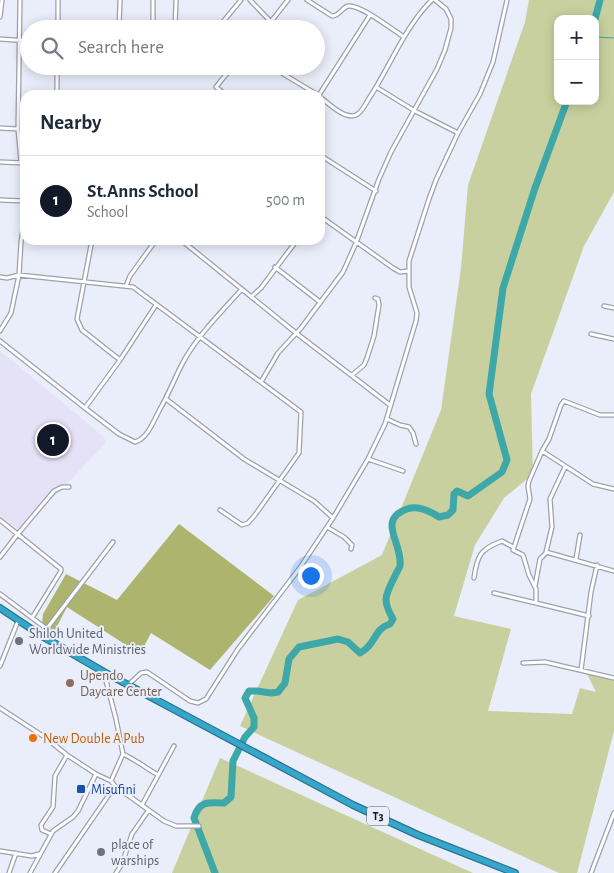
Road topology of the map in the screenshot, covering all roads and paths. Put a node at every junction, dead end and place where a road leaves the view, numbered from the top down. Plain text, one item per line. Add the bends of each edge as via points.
1 (2, 0) edge
2 (20, 0) edge
3 (58, 0) edge
4 (120, 0) edge
5 (153, 0) edge
6 (176, 0) edge
7 (241, 0) edge
8 (250, 0) edge
9 (288, 0) edge
10 (307, 0) edge
11 (434, 0) edge
12 (507, 0) edge
13 (370, 15) junction
14 (0, 17) edge
15 (58, 20) edge
16 (120, 20) edge
17 (153, 20) edge
18 (175, 20) edge
19 (224, 20) edge
20 (269, 20) edge
21 (273, 20) edge
22 (404, 37) junction
23 (0, 40) edge
24 (20, 40) junction
25 (57, 75) edge
26 (226, 75) edge
27 (284, 75) edge
28 (376, 87) junction
29 (57, 90) edge
30 (220, 90) edge
31 (308, 90) edge
32 (323, 90) edge
33 (325, 100) edge
34 (415, 110) junction
35 (0, 128) edge
36 (18, 129) junction
37 (458, 133) junction
38 (20, 143) edge
39 (325, 158) edge
40 (0, 162) edge
41 (20, 163) edge
42 (376, 190) junction
43 (0, 200) edge
44 (20, 201) edge
45 (325, 220) edge
46 (360, 232) junction
47 (349, 238) junction
48 (356, 243) junction
49 (21, 245) edge
50 (91, 245) edge
51 (152, 245) edge
52 (187, 245) edge
53 (293, 245) edge
54 (276, 267) junction
55 (408, 271) junction
56 (18, 275) junction
57 (0, 277) edge
58 (84, 281) junction
59 (126, 286) junction
60 (242, 289) junction
61 (251, 297) junction
62 (376, 298) dead end
63 (320, 302) junction
64 (156, 305) junction
65 (604, 306) dead end
66 (614, 308) edge
67 (0, 331) edge
68 (296, 333) junction
69 (590, 334) dead end
70 (201, 336) junction
71 (614, 339) edge
72 (0, 341) edge
73 (120, 360) junction
74 (352, 375) junction
75 (261, 382) junction
76 (166, 399) junction
77 (390, 405) junction
78 (85, 408) junction
79 (614, 416) edge
80 (387, 419) junction
81 (416, 444) dead end
82 (542, 451) junction
83 (368, 459) junction
84 (565, 466) junction
85 (403, 471) dead end
86 (281, 479) junction
87 (70, 487) dead end
88 (614, 489) edge
89 (220, 510) dead end
90 (333, 518) junction
91 (0, 520) edge
92 (327, 527) junction
93 (17, 535) junction
94 (580, 535) dead end
95 (113, 542) dead end
96 (513, 547) junction
97 (351, 550) dead end
98 (546, 553) junction
99 (0, 557) edge
100 (576, 559) junction
101 (597, 565) junction
102 (614, 570) edge
103 (474, 578) dead end
104 (535, 586) junction
105 (494, 593) dead end
106 (0, 594) edge
107 (536, 604) junction
108 (0, 608) edge
109 (588, 616) junction
110 (32, 618) junction
111 (18, 621) junction
112 (47, 629) junction
113 (42, 636) junction
114 (523, 663) dead end
115 (0, 666) edge
116 (580, 670) junction
117 (104, 672) junction
118 (614, 678) edge
119 (128, 685) junction
120 (0, 708) edge
121 (174, 746) dead end
122 (123, 754) junction
123 (67, 755) junction
124 (96, 774) junction
125 (158, 775) junction
126 (111, 780) junction
127 (114, 786) junction
128 (142, 805) junction
129 (148, 811) junction
130 (614, 813) edge
131 (199, 826) dead end
132 (51, 834) junction
133 (0, 851) edge
134 (16, 853) junction
135 (40, 854) junction
136 (9, 873) edge
137 (30, 873) edge
138 (55, 873) edge
139 (116, 873) edge
140 (515, 873) edge
141 (591, 873) edge

1 - 14 street
2 - 24 street
3 - 15 street
4 - 16 street
5 - 17 street
6 - 18 street
7 - 19 street
8 - 20 street
9 - 21 street
10 - 13 street via 332,16 348,6 360,8
11 - 22 street via 422,10
11 - 34 street via 446,10 451,28 442,58
12 - 37 street via 493,62
13 - 22 street
13 - 32 street
22 - 28 street
23 - 24 street
24 - 36 street
25 - 29 street
26 - 30 street via 216,87
27 - 31 street
28 - 33 street via 356,115 344,113
28 - 34 street
34 - 37 street
34 - 42 street via 391,152
35 - 36 street
36 - 38 street
37 - 55 street via 428,199
39 - 42 street
40 - 41 street
42 - 46 street
43 - 44 street
45 - 47 street
46 - 47 street
46 - 48 street
47 - 48 street
48 - 55 street via 396,270
48 - 63 street via 344,272
49 - 56 street
50 - 58 street
51 - 59 street
52 - 60 street
53 - 54 street
54 - 61 street
54 - 63 street
55 - 77 street via 410,294 417,314
56 - 57 street
56 - 58 street
56 - 67 street via 11,313
58 - 59 street
58 - 73 street via 77,316 80,328
59 - 64 street
60 - 61 street
60 - 70 street
61 - 68 street
62 - 74 street via 379,305 373,342 364,365
63 - 68 street
64 - 70 street
64 - 73 street
65 - 66 street
68 - 74 street
68 - 75 street via 278,353
69 - 71 street
70 - 75 street
70 - 76 street via 181,366
72 - 78 street
73 - 78 street
74 - 77 street
75 - 86 street via 301,412 299,453
76 - 78 street via 141,440 136,442 129,441
76 - 86 street via 244,459
77 - 80 street
79 - 82 street via 600,415 564,401
80 - 81 street via 409,427
80 - 83 street
82 - 84 street
82 - 96 street via 529,482 530,498
83 - 85 street
83 - 90 street
84 - 88 street via 593,484
84 - 98 street via 550,499 552,526
86 - 89 street via 248,523 242,525
86 - 90 street
87 - 93 street via 54,491
90 - 92 street
91 - 93 street
92 - 97 street via 344,537 352,545
92 - 119 street via 238,649 206,699 198,703 190,701 147,672 140,673
93 - 99 street
93 - 110 street via 61,571
94 - 100 street
95 - 112 street
96 - 103 street via 502,541 483,550
96 - 104 street via 523,555
98 - 100 street
98 - 104 street via 539,563
100 - 101 street
101 - 102 street
101 - 109 street
104 - 107 street
105 - 107 street
106 - 110 street
107 - 109 street
108 - 111 highway, T3
109 - 116 street
110 - 112 street
111 - 113 highway, T3
111 - 115 street
112 - 113 street
113 - 117 highway, T3
114 - 116 street via 545,662
116 - 118 street
117 - 119 highway, T3
117 - 122 street
119 - 140 highway, T3 via 376,816
120 - 123 street
121 - 125 street
122 - 125 street
122 - 126 street
123 - 124 street
123 - 132 street via 55,776 53,807 41,825 42,830
124 - 126 street
124 - 132 street via 75,815
125 - 128 street
126 - 127 street
127 - 128 street
127 - 138 street
128 - 129 street
129 - 131 street via 172,825
129 - 139 street via 132,834
130 - 141 street
132 - 135 street
133 - 134 street
134 - 135 street
134 - 136 street
135 - 137 street

